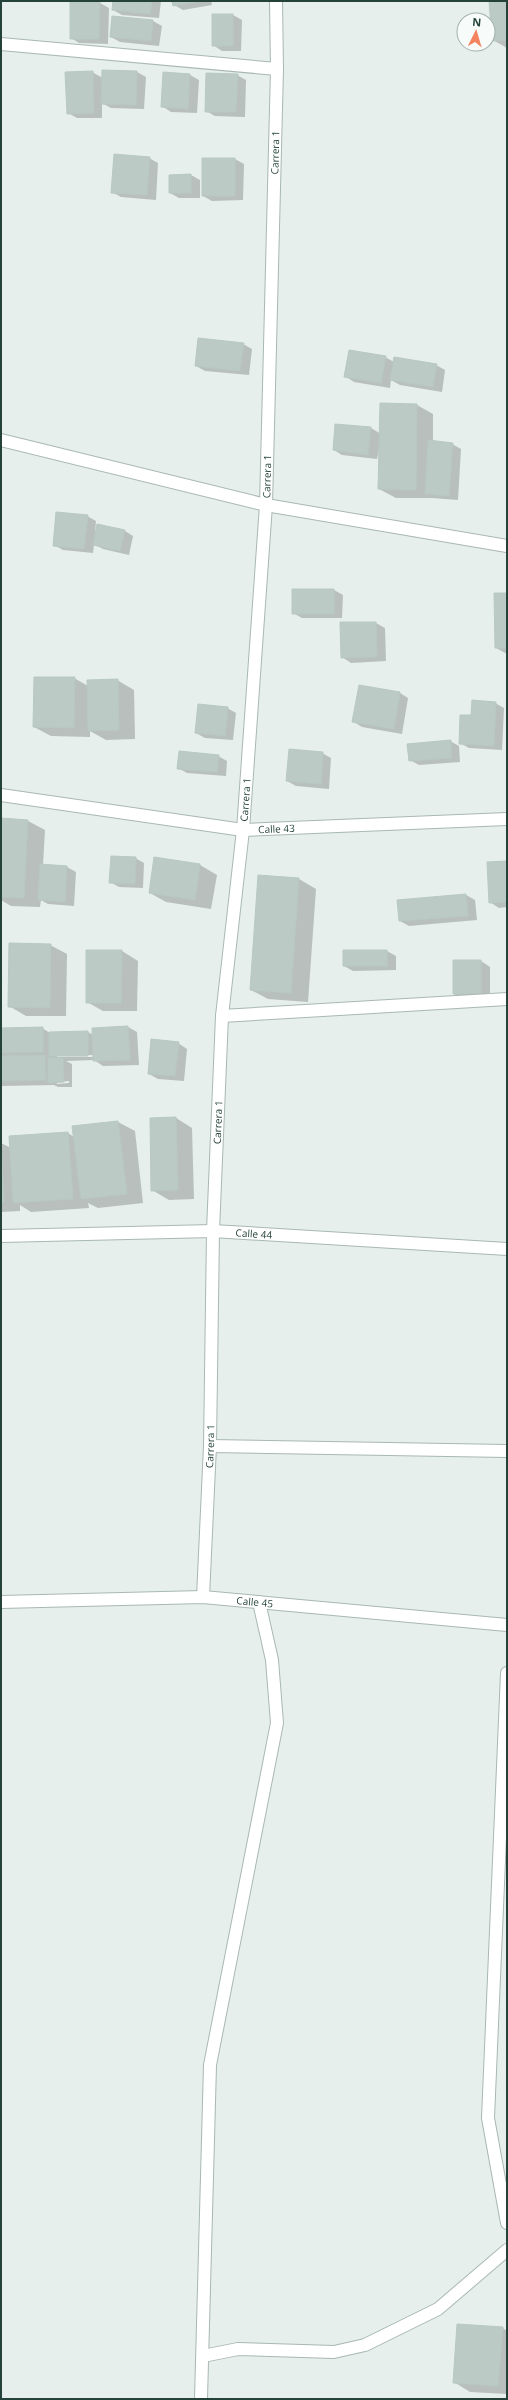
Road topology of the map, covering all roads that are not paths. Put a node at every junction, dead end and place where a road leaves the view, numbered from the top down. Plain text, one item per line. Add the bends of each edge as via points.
1 (276, 1) edge
2 (1, 44) edge
3 (277, 69) junction
4 (1, 440) edge
5 (266, 505) junction
6 (507, 546) edge
7 (1, 795) edge
8 (507, 819) edge
9 (243, 830) junction
10 (507, 999) edge
11 (222, 1016) junction
12 (213, 1231) junction
13 (1, 1236) edge
14 (507, 1249) edge
15 (210, 1446) junction
16 (507, 1451) edge
17 (203, 1597) junction
18 (1, 1602) edge
19 (259, 1602) junction
20 (507, 1625) edge
21 (507, 1673) edge
22 (507, 2223) edge
23 (507, 2250) edge
24 (203, 2356) junction
25 (201, 2399) edge

1 - 3 street, Carrera 1
2 - 3 street
3 - 5 street, Carrera 1
4 - 5 street
5 - 6 street
5 - 9 street, Carrera 1
7 - 9 street, Calle 43
8 - 9 street, Calle 43
9 - 11 street, Carrera 1
10 - 11 street
11 - 12 street, Carrera 1
12 - 13 street, Calle 44
12 - 14 street, Calle 44
12 - 15 street, Carrera 1
15 - 16 street
15 - 17 street, Carrera 1
17 - 18 street, Calle 45
17 - 19 street, Calle 45
19 - 20 street, Calle 45
19 - 24 street via 272,1660 277,1723 210,2065
21 - 22 street via 488,2118
23 - 24 street via 438,2309 366,2345 334,2352 238,2349
24 - 25 street

